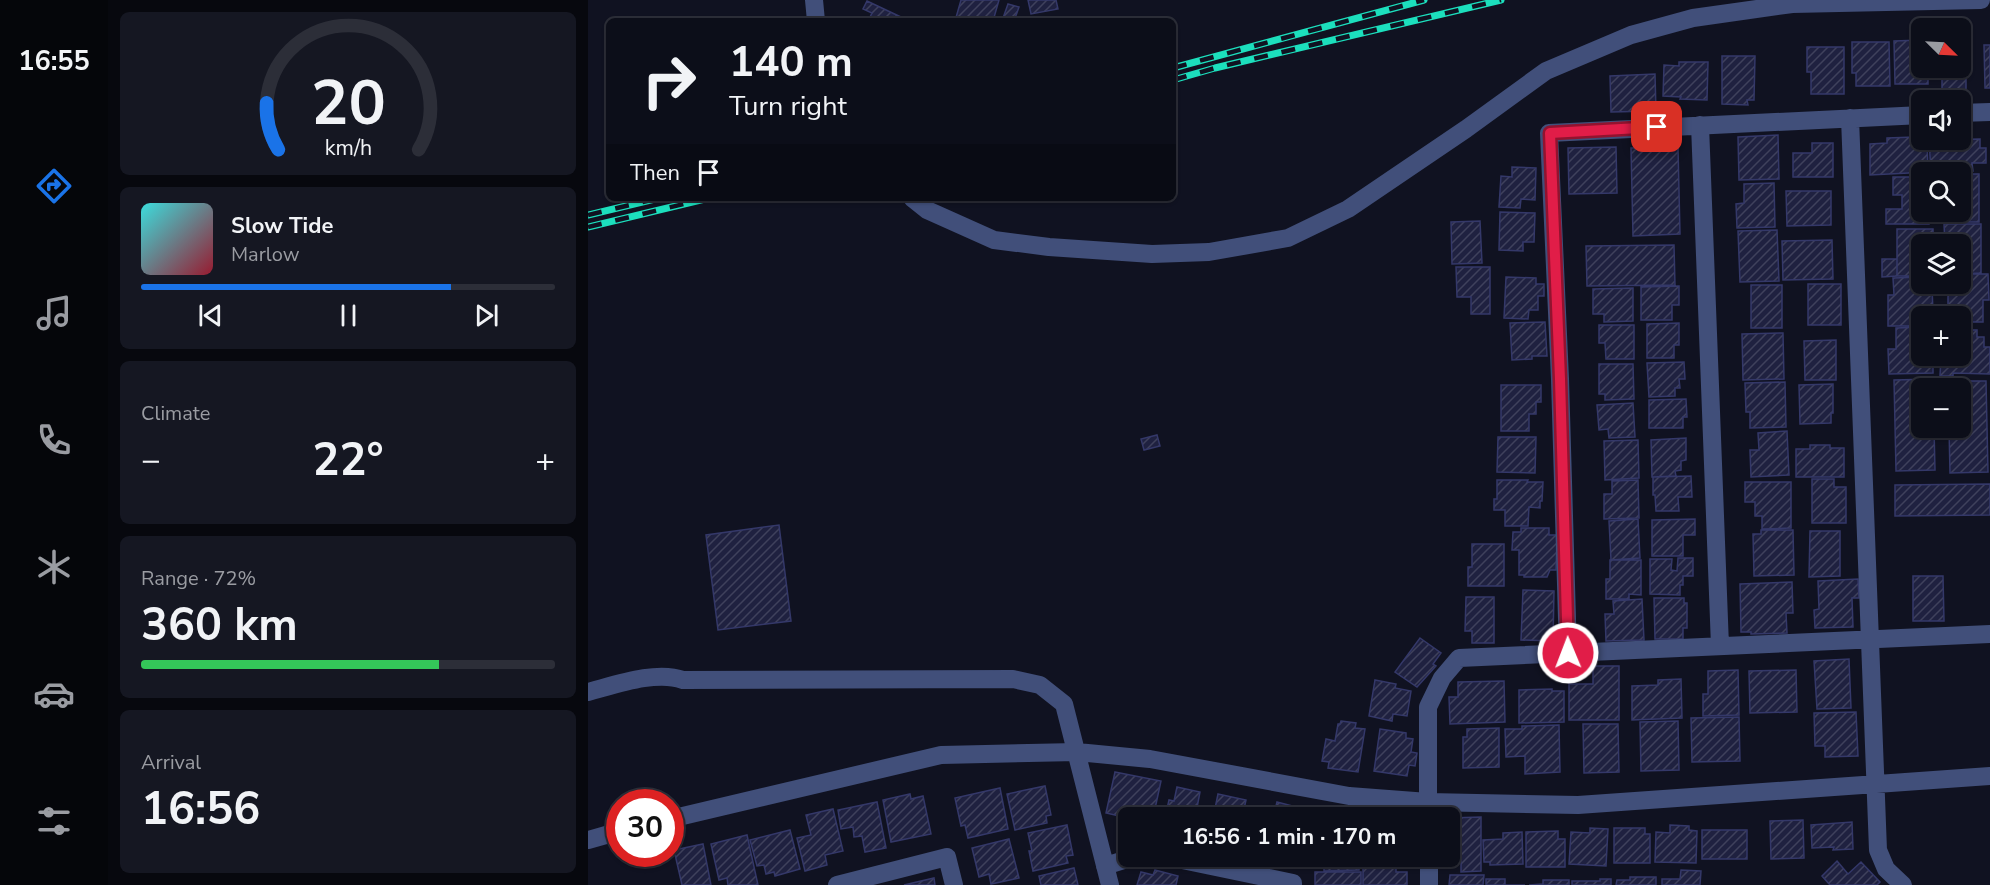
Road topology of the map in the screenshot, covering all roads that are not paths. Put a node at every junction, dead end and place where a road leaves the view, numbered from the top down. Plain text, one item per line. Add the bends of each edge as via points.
1 (814, 0) edge
2 (1981, 0) edge
3 (816, 18) edge
4 (1990, 111) edge
5 (1971, 112) edge
6 (1911, 115) edge
7 (1850, 118) junction
8 (1700, 125) junction
9 (916, 201) edge
10 (1990, 633) edge
11 (1869, 640) junction
12 (1720, 646) junction
13 (1568, 653) junction
14 (588, 692) edge
15 (1077, 752) junction
16 (1990, 776) edge
17 (1874, 783) junction
18 (1411, 807) edge
19 (1428, 807) edge
20 (1460, 809) edge
21 (684, 816) edge
22 (606, 835) edge
23 (588, 840) edge
24 (1118, 862) edge
25 (1105, 866) junction
26 (1216, 867) edge
27 (1428, 867) edge
28 (837, 885) edge
29 (954, 885) edge
30 (1110, 885) edge
31 (1293, 885) edge
32 (1429, 885) edge
33 (1903, 885) edge

1 - 3 street
2 - 9 street via 1792,4 1694,18 1631,35 1546,71 1348,209 1288,238 1209,252 1152,254 1049,247 994,240 927,210
4 - 5 street
6 - 7 street
7 - 8 street
7 - 11 street
8 - 12 street
8 - 13 street via 1550,133
10 - 11 street
11 - 12 street
11 - 17 street
12 - 13 street
13 - 19 street via 1459,658 1442,678 1428,708
14 - 15 street via 633,680 672,676 683,680 739,681 1013,680 1040,685 1064,705
15 - 18 street via 1150,759
15 - 21 street via 941,755
15 - 25 street
16 - 17 street
17 - 20 street via 1578,805
17 - 33 street via 1878,850 1886,868
22 - 23 street
24 - 25 street
25 - 30 street
26 - 31 street
27 - 32 street
28 - 29 street via 947,857

